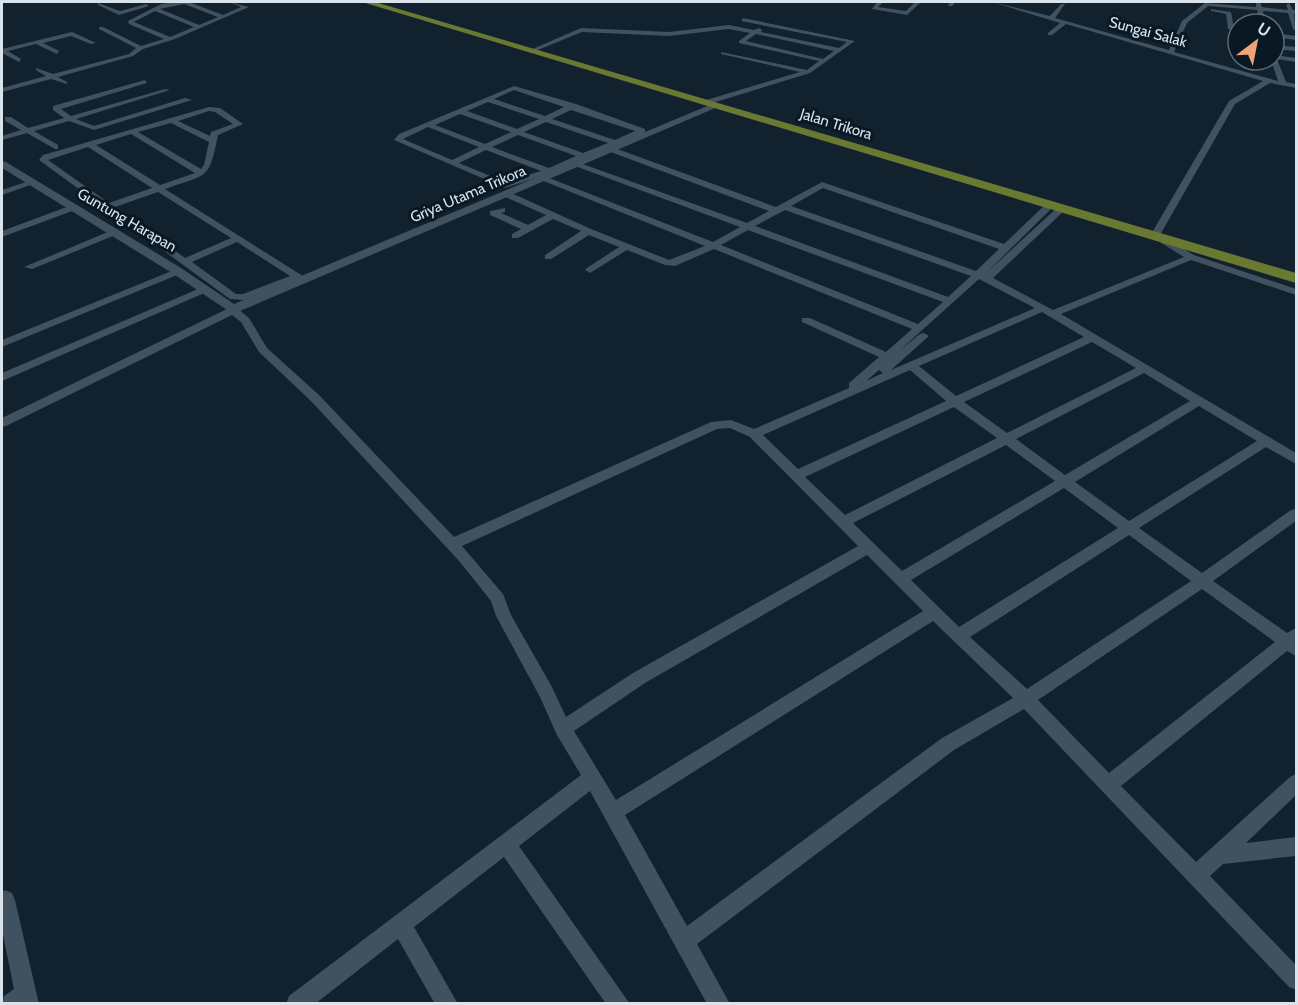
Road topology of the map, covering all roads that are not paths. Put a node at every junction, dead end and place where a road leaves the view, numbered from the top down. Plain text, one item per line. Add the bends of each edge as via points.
1 (111, 2) edge
2 (142, 2) edge
3 (159, 2) edge
4 (231, 2) edge
5 (367, 2) edge
6 (880, 2) edge
7 (918, 2) edge
8 (994, 2) edge
9 (1028, 2) edge
10 (1288, 2) edge
11 (92, 3) edge
12 (1228, 3) edge
13 (100, 4) junction
14 (1063, 4) dead end
15 (1259, 4) edge
16 (153, 7) junction
17 (1014, 8) junction
18 (1199, 8) junction
19 (1294, 11) edge
20 (1226, 12) edge
21 (224, 17) junction
22 (1051, 18) junction
23 (743, 20) dead end
24 (1065, 22) junction
25 (769, 25) junction
26 (200, 27) junction
27 (100, 28) dead end
28 (1296, 29) edge
29 (82, 32) dead end
30 (756, 32) junction
31 (72, 34) junction
32 (1050, 34) dead end
33 (170, 39) junction
34 (37, 42) junction
35 (93, 43) dead end
36 (141, 48) junction
37 (841, 50) junction
38 (2, 51) edge
39 (531, 51) junction
40 (57, 52) dead end
41 (1171, 52) junction
42 (723, 53) dead end
43 (74, 59) dead end
44 (19, 60) dead end
45 (1294, 60) edge
46 (825, 61) junction
47 (87, 67) junction
48 (38, 69) dead end
49 (1296, 70) edge
50 (808, 72) junction
51 (1279, 72) edge
52 (100, 73) dead end
53 (53, 76) junction
54 (2, 80) edge
55 (1269, 81) junction
56 (145, 82) dead end
57 (65, 83) dead end
58 (1283, 84) junction
59 (1296, 86) edge
60 (12, 87) junction
61 (2, 90) edge
62 (167, 90) dead end
63 (23, 94) dead end
64 (487, 99) junction
65 (188, 100) dead end
66 (711, 104) junction
67 (573, 106) junction
68 (460, 111) junction
69 (8, 119) dead end
70 (72, 119) junction
71 (546, 119) junction
72 (171, 120) junction
73 (429, 125) junction
74 (29, 132) junction
75 (132, 132) junction
76 (518, 132) junction
77 (2, 140) edge
78 (213, 141) junction
79 (89, 144) junction
80 (613, 146) junction
81 (55, 147) dead end
82 (486, 147) junction
83 (584, 159) junction
84 (451, 163) junction
85 (2, 164) edge
86 (202, 173) junction
87 (546, 175) junction
88 (32, 183) junction
89 (158, 189) junction
90 (2, 193) edge
91 (507, 194) junction
92 (110, 206) junction
93 (72, 207) junction
94 (1056, 207) junction
95 (779, 208) junction
96 (502, 210) dead end
97 (553, 215) junction
98 (748, 227) junction
99 (529, 229) junction
100 (588, 231) junction
101 (115, 232) junction
102 (2, 234) edge
103 (515, 236) dead end
104 (1155, 236) junction
105 (237, 239) junction
106 (626, 246) junction
107 (713, 246) junction
108 (1004, 247) junction
109 (548, 257) dead end
110 (1191, 258) junction
111 (183, 266) junction
112 (29, 267) dead end
113 (590, 270) dead end
114 (982, 277) junction
115 (1296, 278) edge
116 (299, 279) junction
117 (206, 289) junction
118 (1296, 292) edge
119 (951, 301) junction
120 (232, 310) junction
121 (1047, 311) junction
122 (806, 320) dead end
123 (920, 328) junction
124 (1091, 338) junction
125 (2, 344) edge
126 (886, 356) junction
127 (910, 365) junction
128 (1144, 369) junction
129 (2, 377) edge
130 (863, 386) junction
131 (841, 397) junction
132 (954, 401) junction
133 (1199, 401) junction
134 (2, 423) edge
135 (754, 434) junction
136 (1008, 440) junction
137 (1266, 441) junction
138 (1296, 459) edge
139 (795, 476) junction
140 (1066, 482) junction
141 (1296, 514) edge
142 (843, 522) junction
143 (1130, 528) junction
144 (452, 544) junction
145 (868, 547) junction
146 (903, 579) junction
147 (1202, 581) junction
148 (935, 612) junction
149 (958, 636) junction
150 (1293, 642) edge
151 (1026, 699) junction
152 (563, 729) junction
153 (593, 777) junction
154 (1296, 783) edge
155 (1108, 786) junction
156 (613, 812) junction
157 (506, 844) junction
158 (1296, 847) edge
159 (1219, 855) junction
160 (1197, 876) junction
161 (5, 900) dead end
162 (401, 924) junction
163 (685, 940) junction
164 (1296, 980) edge
165 (22, 1000) edge
166 (297, 1004) edge
167 (447, 1004) edge
168 (619, 1004) edge
169 (719, 1004) edge

1 - 13 street
2 - 16 street
3 - 16 street
4 - 21 street via 246,7
5 - 39 main road, Jalan Trikora
6 - 7 street via 874,8 906,13
8 - 17 street, Sungai Salak
9 - 17 street
10 - 19 street
11 - 13 street
12 - 15 street
12 - 18 street via 1209,3
13 - 16 street via 119,13
14 - 22 street
15 - 19 street
16 - 21 street via 185,2
16 - 26 street
16 - 33 street via 131,23
17 - 22 street, Sungai Salak
18 - 20 street
18 - 41 street via 1184,22
19 - 28 street
21 - 26 street
22 - 24 street, Sungai Salak
23 - 25 street
24 - 32 street
24 - 41 street, Sungai Salak
25 - 30 street
25 - 37 street via 852,40
26 - 33 street
27 - 36 street
29 - 31 street
30 - 37 street
30 - 39 street via 729,27 669,34 581,30
30 - 46 street via 741,42
31 - 34 street
31 - 35 street
33 - 36 street
34 - 38 street
34 - 40 street
36 - 47 street via 131,55
37 - 46 street
38 - 44 street
39 - 66 main road, Jalan Trikora
41 - 55 street, Sungai Salak
42 - 50 street
43 - 47 street
45 - 49 street
46 - 50 street
47 - 52 street
47 - 53 street
48 - 53 street
50 - 66 street
51 - 58 street
53 - 57 street
53 - 60 street
54 - 60 street
55 - 58 street, Sungai Salak
55 - 104 street via 1232,103
56 - 70 street via 56,108
58 - 59 street, Sungai Salak
60 - 61 street
60 - 63 street
62 - 70 street
64 - 67 street via 519,88
64 - 68 street
64 - 71 street
65 - 70 street via 94,128
66 - 80 street, Griya Utama Trikora
66 - 94 main road, Jalan Trikora
67 - 71 street
67 - 80 street via 642,130
68 - 73 street
68 - 76 street
69 - 74 street
70 - 74 street
71 - 76 street
71 - 80 street
72 - 75 street
72 - 78 street
72 - 78 street via 211,108 240,124 217,131
73 - 82 street
73 - 84 street via 398,140
74 - 77 street
74 - 81 street
75 - 79 street
75 - 86 street
76 - 82 street
76 - 83 street
78 - 86 street via 208,165
79 - 89 street
79 - 92 street via 43,160
80 - 83 street, Griya Utama Trikora
80 - 95 street
82 - 84 street
82 - 87 street
83 - 87 street, Griya Utama Trikora
83 - 98 street
84 - 87 street via 505,185
85 - 88 street, Guntung Harapan
86 - 89 street
87 - 91 street, Griya Utama Trikora
87 - 107 street
88 - 90 street
88 - 93 street, Guntung Harapan
89 - 92 street
89 - 105 street
91 - 97 street
91 - 116 street, Griya Utama Trikora
92 - 111 street
93 - 101 street, Guntung Harapan
93 - 102 street
94 - 104 main road, Jalan Trikora
94 - 108 street
94 - 114 street
95 - 98 street
95 - 108 street via 822,185
95 - 114 street
96 - 99 street via 493,213
97 - 99 street
97 - 100 street
98 - 107 street
98 - 119 street
99 - 103 street
100 - 106 street
100 - 109 street
101 - 111 street, Guntung Harapan
101 - 112 street
104 - 110 street
104 - 115 main road, Jalan Trikora
105 - 111 street
105 - 116 street
106 - 107 street via 672,263
106 - 113 street
107 - 123 street
108 - 114 street
110 - 118 street
110 - 121 street
111 - 116 street via 238,298
111 - 117 street, Guntung Harapan
111 - 125 street
114 - 119 street
114 - 121 street
114 - 130 street via 900,357
116 - 120 street, Griya Utama Trikora
117 - 120 street, Guntung Harapan
117 - 129 street
119 - 123 street
120 - 134 street
120 - 144 street via 245,320 263,350 315,398
121 - 124 street
121 - 127 street
122 - 126 street
123 - 126 street
124 - 128 street
124 - 132 street
126 - 131 street
127 - 130 street
127 - 132 street
128 - 133 street
128 - 136 street
130 - 131 street
131 - 135 street
132 - 136 street
132 - 139 street
133 - 137 street
133 - 140 street
135 - 139 street
135 - 144 street via 731,424 715,425
136 - 140 street
136 - 142 street
137 - 138 street
137 - 143 street
139 - 142 street
140 - 143 street
140 - 146 street
141 - 147 street
142 - 145 street
143 - 147 street
143 - 149 street
144 - 152 street via 498,598
145 - 146 street
145 - 152 street via 639,678
146 - 148 street
147 - 150 street
147 - 151 street
148 - 149 street
148 - 156 street
149 - 151 street
150 - 155 street
151 - 155 street
151 - 163 street via 948,744
152 - 153 street
153 - 156 street
153 - 157 street
154 - 159 street
155 - 160 street
156 - 163 street
157 - 162 street
157 - 168 street
158 - 159 street
159 - 160 street
160 - 164 street
161 - 165 street
162 - 166 street
162 - 167 street
163 - 169 street

